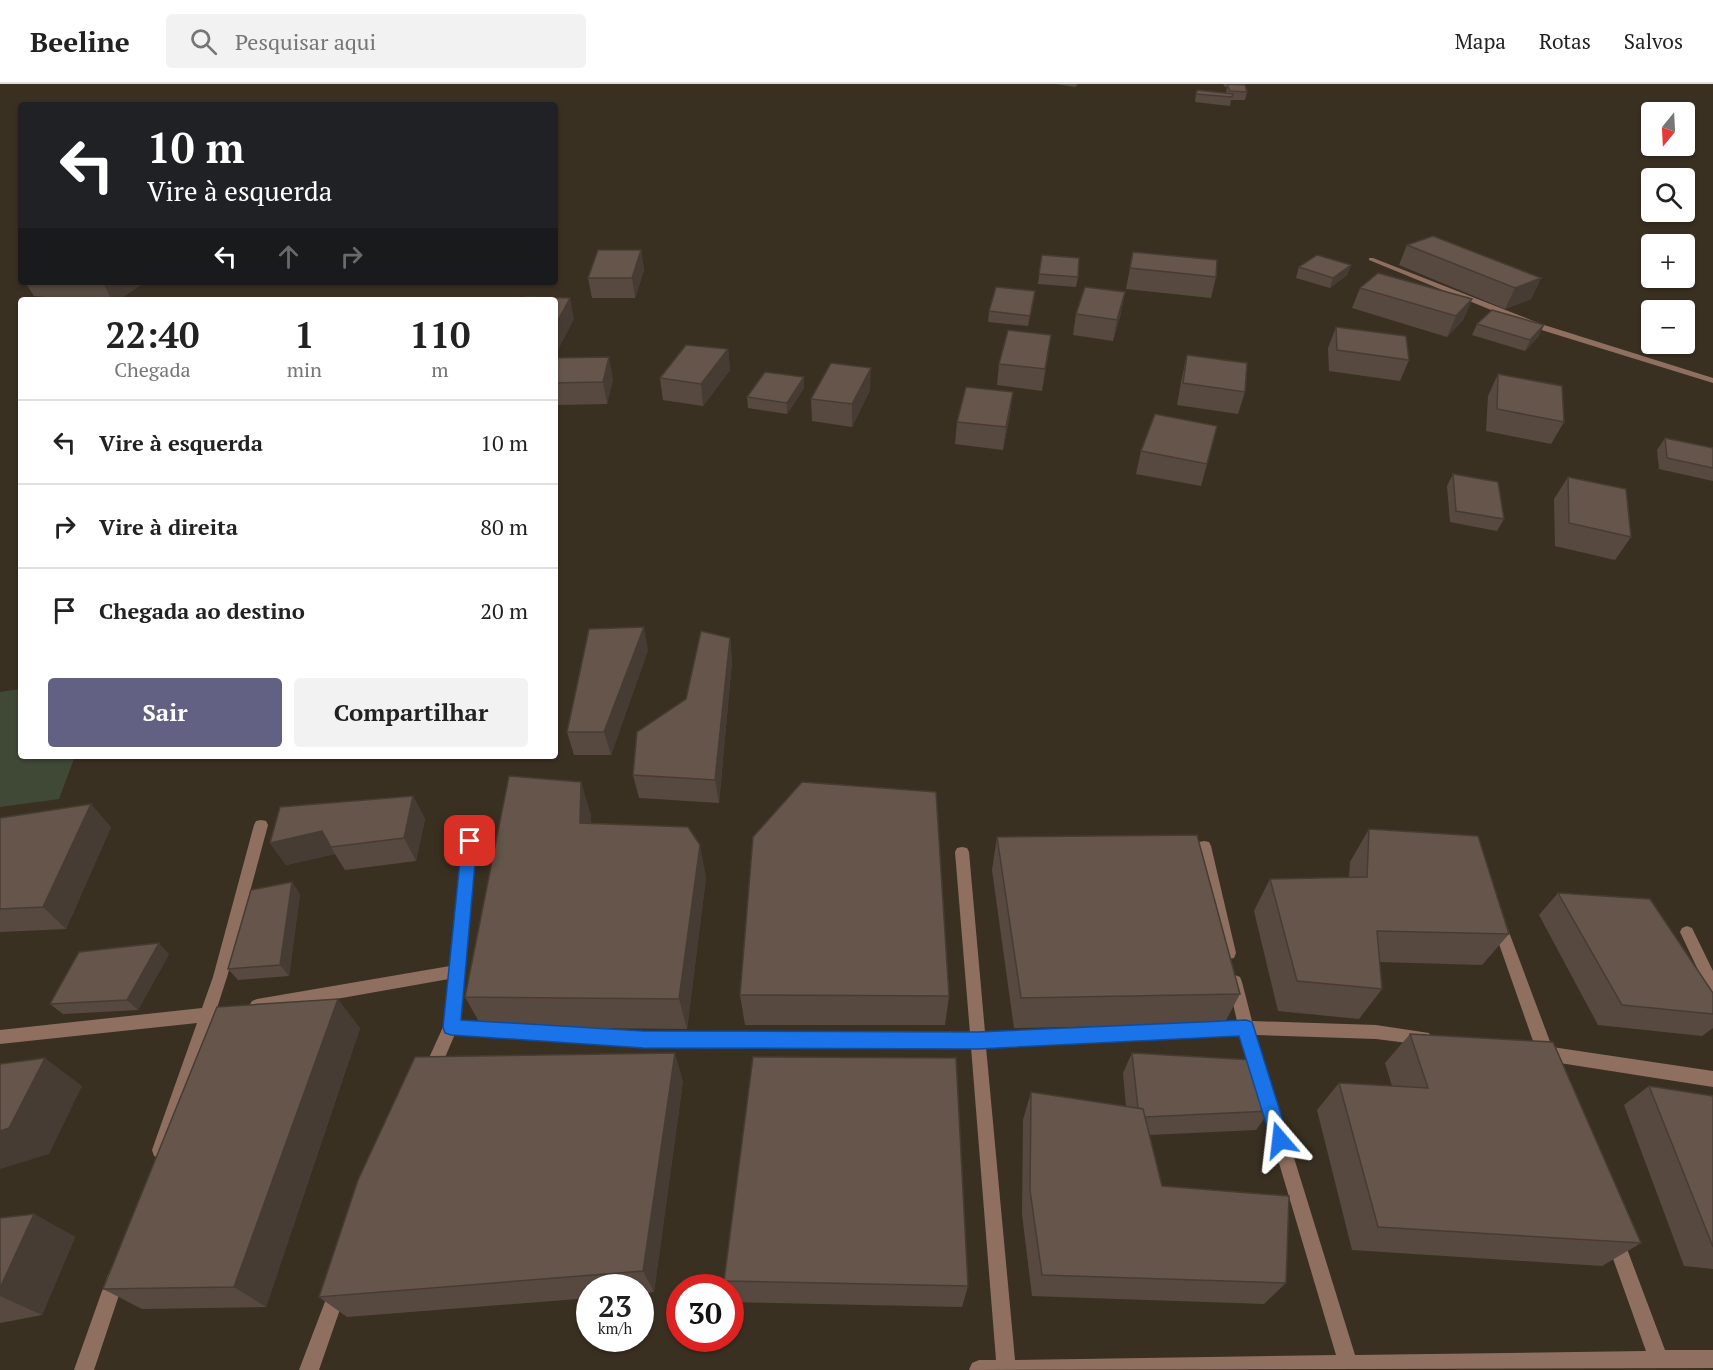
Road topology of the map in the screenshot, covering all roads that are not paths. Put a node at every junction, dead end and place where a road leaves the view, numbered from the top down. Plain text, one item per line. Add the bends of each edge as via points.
1 (1371, 259) dead end
2 (1713, 381) edge
3 (261, 825) dead end
4 (470, 841) dead end
5 (1204, 846) dead end
6 (962, 852) dead end
7 (1493, 908) edge
8 (1687, 932) dead end
9 (457, 971) junction
10 (1713, 986) edge
11 (207, 1015) junction
12 (451, 1027) junction
13 (1246, 1028) junction
14 (0, 1037) edge
15 (978, 1040) junction
16 (1444, 1041) edge
17 (1524, 1051) edge
18 (1547, 1054) junction
19 (1555, 1076) edge
20 (1713, 1079) edge
21 (427, 1080) edge
22 (153, 1170) edge
23 (1611, 1228) edge
24 (122, 1259) edge
25 (340, 1282) edge
26 (1659, 1359) junction
27 (1713, 1359) edge
28 (1348, 1364) junction
29 (1565, 1365) edge
30 (84, 1370) edge
31 (309, 1370) edge
32 (979, 1370) edge
33 (1006, 1370) edge

1 - 2 street via 1538,326
3 - 11 street
4 - 9 street
5 - 13 street
6 - 15 street
7 - 18 street
8 - 10 street
9 - 11 street
9 - 12 street
11 - 14 street
11 - 22 street
12 - 15 street via 643,1039
12 - 21 street
13 - 15 street
13 - 16 street via 1376,1032
13 - 28 street
15 - 33 street
17 - 18 street
18 - 19 street
18 - 20 street
23 - 26 street
24 - 30 street
25 - 31 street
26 - 27 street
26 - 29 street
28 - 29 street
28 - 33 street
32 - 33 street

